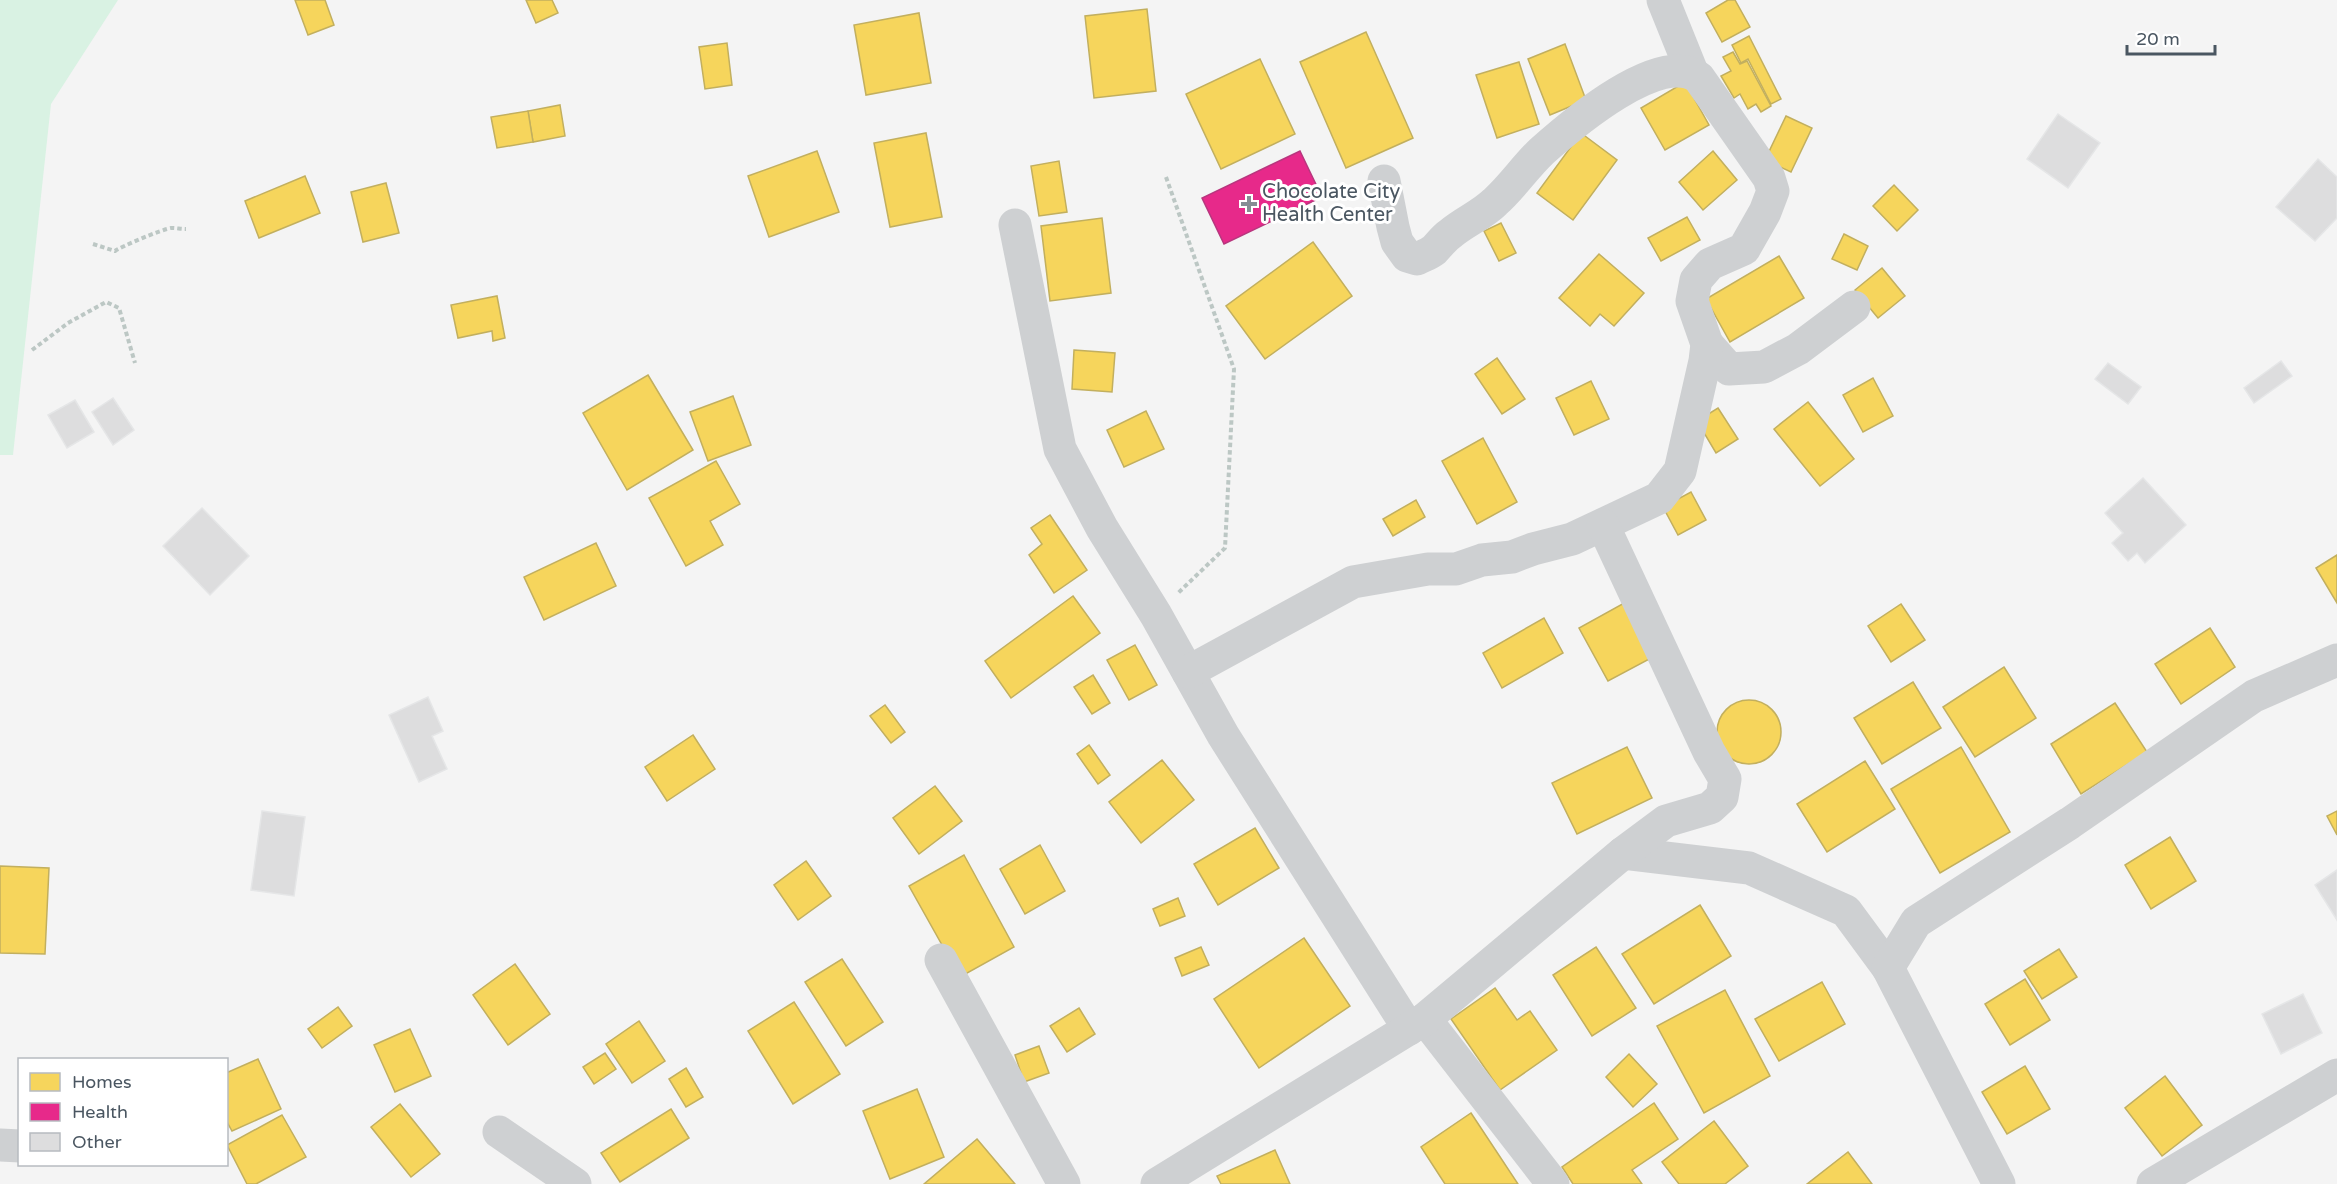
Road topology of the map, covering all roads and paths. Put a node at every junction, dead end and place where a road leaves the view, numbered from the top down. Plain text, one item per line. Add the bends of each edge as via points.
1 (1663, 0) edge
2 (1692, 72) junction
3 (1166, 177) dead end
4 (1384, 181) dead end
5 (1015, 225) dead end
6 (186, 230) dead end
7 (93, 244) dead end
8 (1854, 307) dead end
9 (1707, 344) junction
10 (32, 350) dead end
11 (135, 363) dead end
12 (1604, 525) junction
13 (1156, 615) junction
14 (2337, 660) edge
15 (1188, 672) junction
16 (1623, 853) junction
17 (941, 960) dead end
18 (1888, 968) junction
19 (1417, 1024) junction
20 (2337, 1075) edge
21 (499, 1132) dead end
22 (0, 1144) edge
23 (18, 1146) edge
24 (575, 1184) edge
25 (1064, 1184) edge
26 (1157, 1184) edge
27 (1554, 1184) edge
28 (1999, 1184) edge
29 (2153, 1184) edge

1 - 2 street
2 - 4 street via 1662,71 1594,109 1541,152 1495,203 1418,259 1407,256 1397,242
2 - 9 street via 1769,178 1773,191 1744,249 1710,264 1696,280 1692,301
3 - 13 path via 1234,369 1225,548
5 - 13 street via 1060,449 1102,528
6 - 7 path via 168,228 115,251
8 - 9 street via 1798,349 1764,366 1729,369
9 - 12 street via 1680,471 1659,498
10 - 11 path via 68,323 106,302 119,309
12 - 15 street via 1572,539 1456,569 1428,569 1353,582
12 - 16 street via 1725,779 1722,798 1710,808 1666,821
13 - 15 street
14 - 18 street via 2254,696 2070,824 1916,922
15 - 19 street via 1223,735
16 - 18 street via 1749,868 1846,911
16 - 19 street
17 - 25 street
18 - 28 street
19 - 26 street
19 - 27 street
20 - 29 street
21 - 24 street
22 - 23 street

